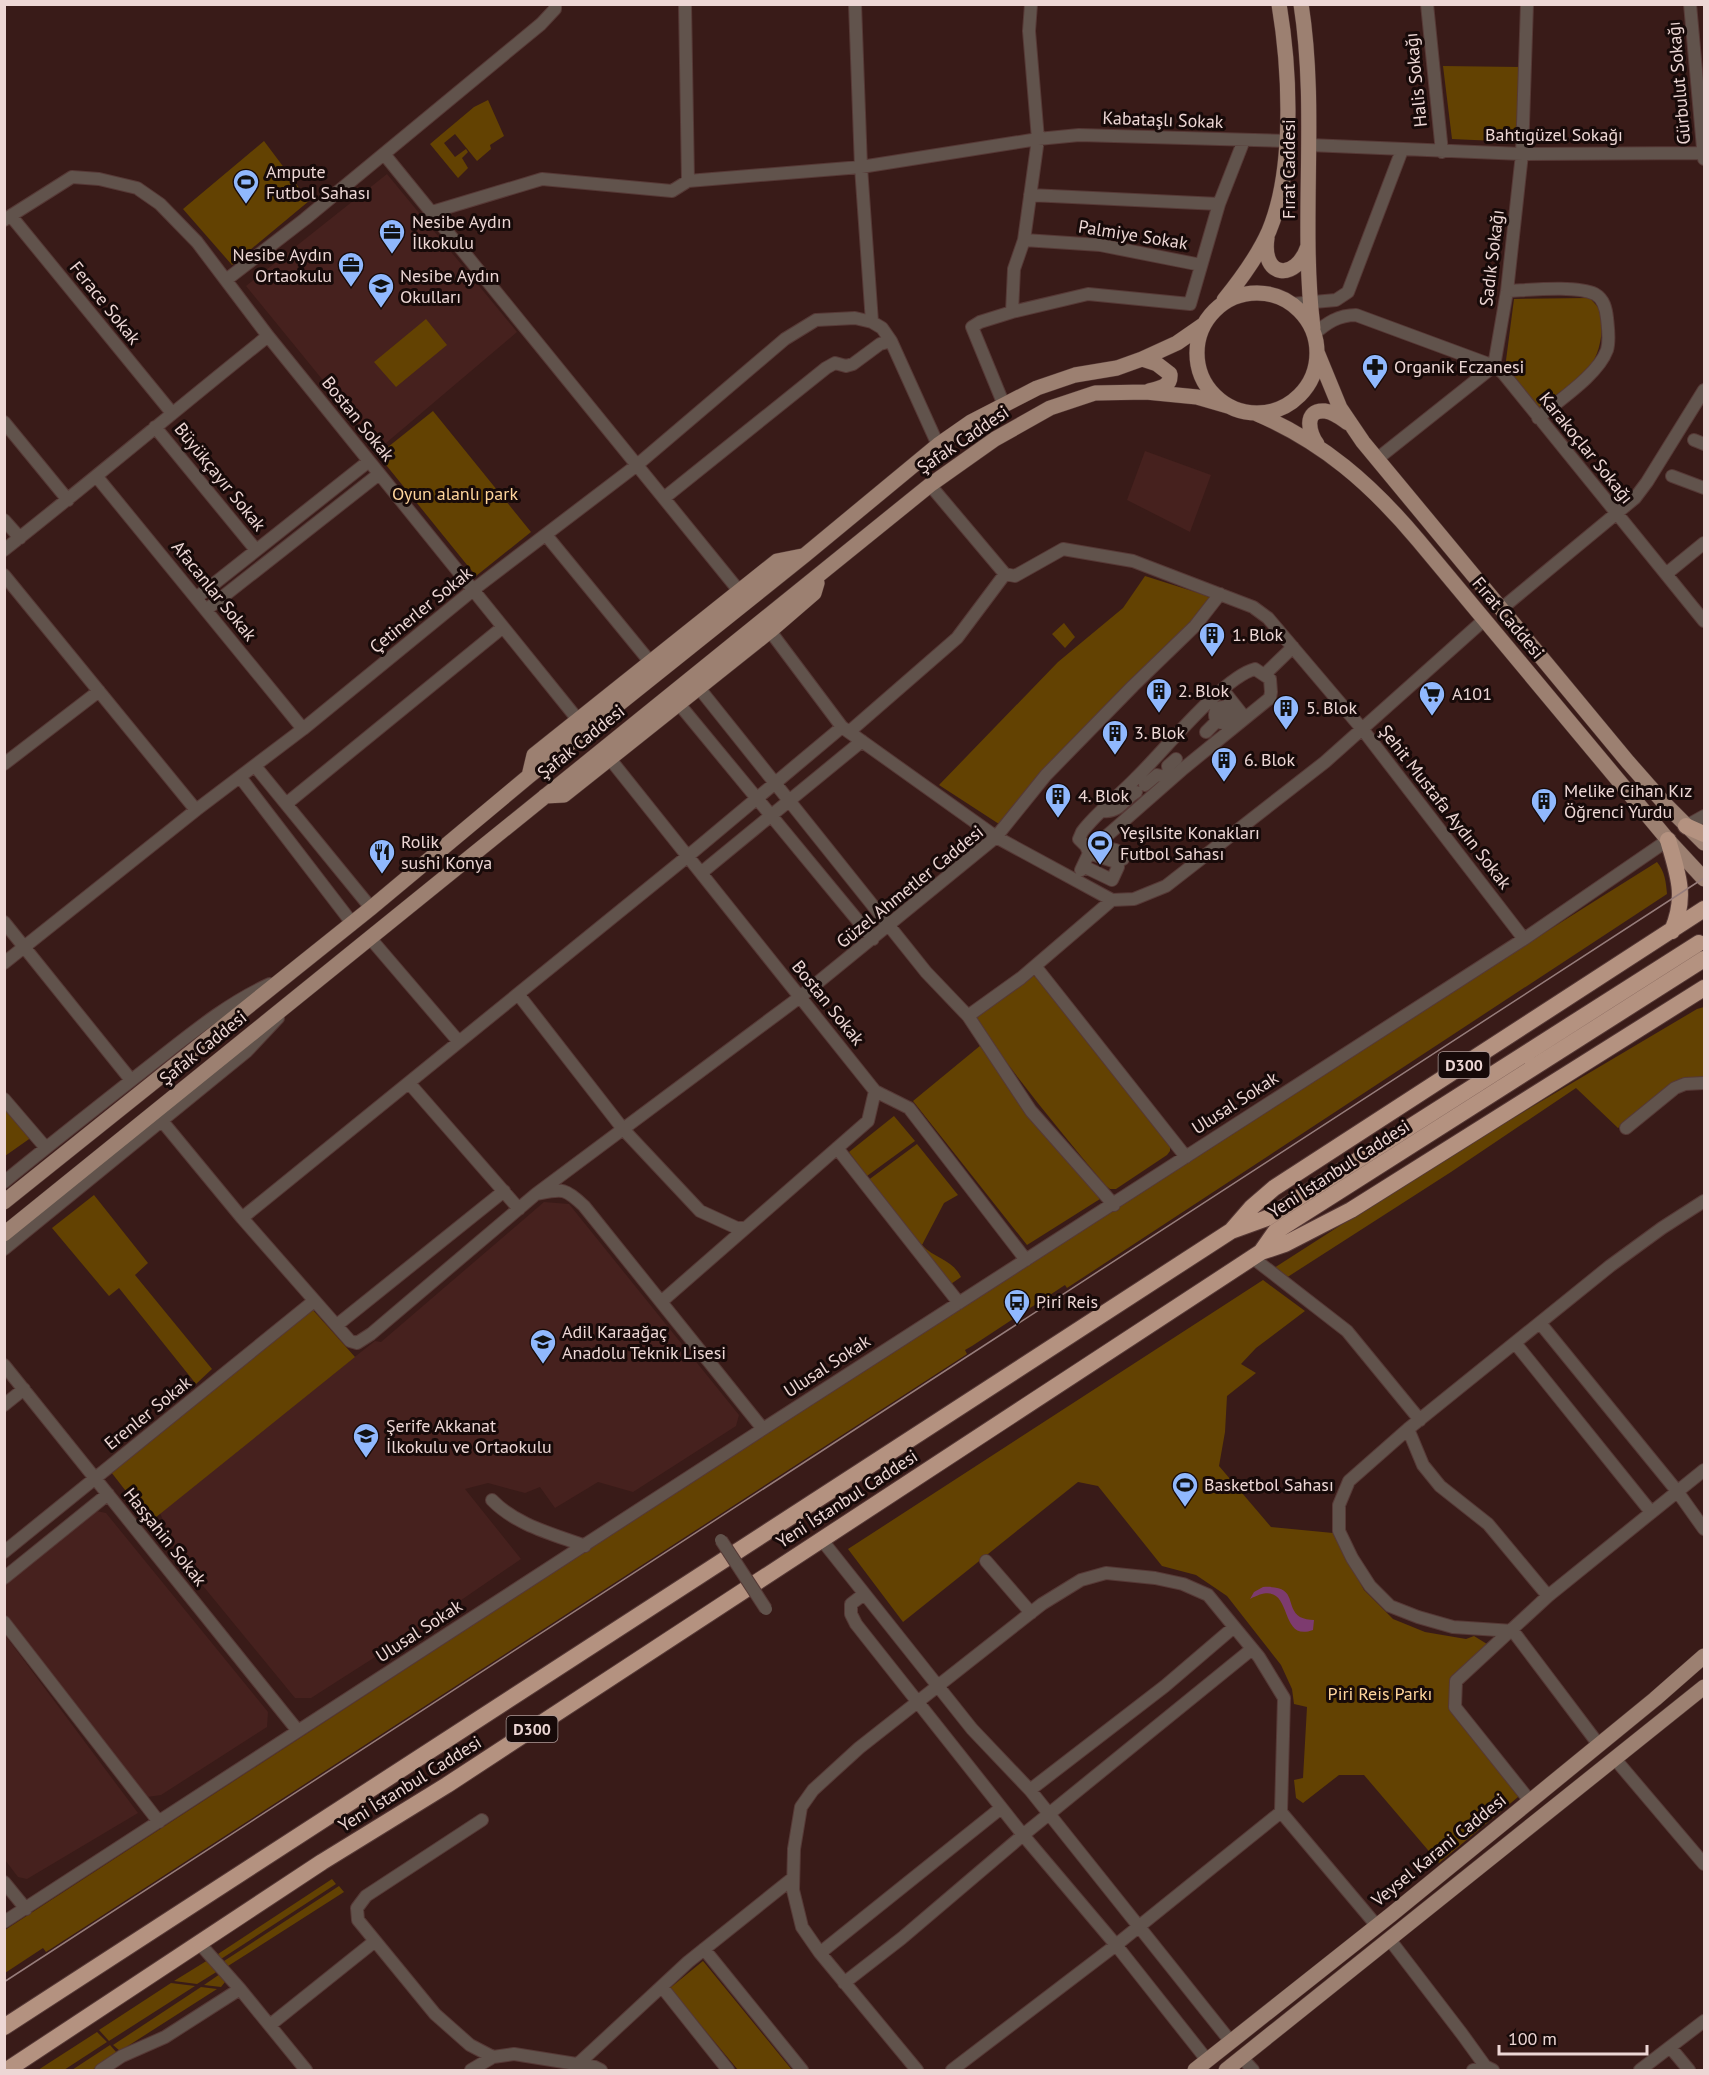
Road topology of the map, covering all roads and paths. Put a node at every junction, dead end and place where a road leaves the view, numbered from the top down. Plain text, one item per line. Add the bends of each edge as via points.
1 (555, 4) edge
2 (685, 4) edge
3 (855, 4) edge
4 (1031, 4) edge
5 (1279, 4) edge
6 (1301, 4) edge
7 (1427, 4) edge
8 (1527, 4) edge
9 (1690, 4) edge
10 (1038, 139) junction
11 (1244, 140) junction
12 (1287, 141) junction
13 (1309, 145) junction
14 (1402, 150) junction
15 (1442, 152) junction
16 (1704, 153) edge
17 (384, 154) junction
18 (1522, 154) junction
19 (1704, 159) edge
20 (861, 167) junction
21 (688, 182) junction
22 (1030, 195) junction
23 (1220, 204) junction
24 (432, 212) junction
25 (8, 218) edge
26 (1268, 232) junction
27 (1024, 240) junction
28 (1309, 244) junction
29 (1201, 265) junction
30 (226, 280) junction
31 (1507, 291) junction
32 (1310, 302) junction
33 (1222, 304) junction
34 (1292, 304) junction
35 (1012, 312) junction
36 (872, 322) junction
37 (1203, 325) junction
38 (1314, 334) junction
39 (268, 336) junction
40 (891, 341) junction
41 (1317, 352) junction
42 (1142, 359) junction
43 (1494, 366) junction
44 (1704, 390) edge
45 (1146, 392) junction
46 (1004, 405) junction
47 (1228, 406) junction
48 (172, 413) junction
49 (1255, 413) junction
50 (1538, 418) junction
51 (4, 422) edge
52 (1350, 425) junction
53 (155, 427) junction
54 (938, 445) junction
55 (1320, 447) junction
56 (1377, 459) junction
57 (369, 461) junction
58 (637, 465) junction
59 (379, 474) junction
60 (1672, 476) dead end
61 (97, 477) junction
62 (930, 485) junction
63 (1704, 488) edge
64 (664, 498) junction
65 (68, 500) junction
66 (1617, 515) junction
67 (4, 520) edge
68 (546, 535) junction
69 (20, 538) junction
70 (4, 550) edge
71 (256, 550) junction
72 (1702, 550) edge
73 (805, 555) junction
74 (1005, 574) junction
75 (1666, 574) junction
76 (4, 575) edge
77 (820, 576) junction
78 (473, 590) junction
79 (740, 592) junction
80 (1220, 594) junction
81 (196, 598) junction
82 (1501, 609) junction
83 (206, 610) junction
84 (1484, 620) junction
85 (1704, 621) edge
86 (503, 627) junction
87 (770, 631) junction
88 (1293, 647) junction
89 (651, 663) junction
90 (1265, 674) junction
91 (699, 688) junction
92 (1223, 690) junction
93 (99, 691) junction
94 (679, 704) junction
95 (1231, 707) junction
96 (1194, 717) junction
97 (1245, 718) junction
98 (579, 721) junction
99 (303, 729) junction
100 (846, 730) junction
101 (1363, 730) junction
102 (1206, 732) junction
103 (862, 741) junction
104 (1215, 744) junction
105 (1166, 748) junction
106 (610, 759) junction
107 (4, 764) edge
108 (1176, 764) junction
109 (255, 766) junction
110 (529, 776) junction
111 (240, 777) junction
112 (776, 783) junction
113 (1140, 790) junction
114 (545, 796) junction
115 (758, 798) junction
116 (790, 800) junction
117 (286, 804) junction
118 (1122, 805) junction
119 (196, 810) junction
120 (1102, 811) junction
121 (772, 815) junction
122 (1704, 816) edge
123 (1127, 818) junction
124 (1686, 826) junction
125 (1704, 834) edge
126 (996, 837) junction
127 (1102, 840) junction
128 (1668, 840) junction
129 (1704, 843) edge
130 (1087, 849) junction
131 (688, 856) junction
132 (1116, 862) junction
133 (701, 873) junction
134 (1704, 879) edge
135 (1112, 900) junction
136 (371, 908) junction
137 (1704, 909) edge
138 (4, 922) edge
139 (352, 923) junction
140 (1704, 924) edge
141 (890, 925) junction
142 (1674, 929) junction
143 (370, 938) junction
144 (873, 939) junction
145 (1524, 939) junction
146 (25, 947) junction
147 (1702, 951) edge
148 (4, 963) edge
149 (1035, 966) junction
150 (285, 977) junction
151 (1704, 988) edge
152 (519, 994) junction
153 (297, 997) junction
154 (800, 997) junction
155 (1704, 998) edge
156 (1671, 1009) junction
157 (968, 1016) junction
158 (234, 1018) junction
159 (249, 1036) junction
160 (459, 1042) junction
161 (131, 1080) junction
162 (409, 1083) junction
163 (1704, 1083) edge
164 (875, 1091) junction
165 (4, 1099) edge
166 (162, 1121) junction
167 (1626, 1128) dead end
168 (623, 1129) junction
169 (46, 1148) junction
170 (837, 1148) junction
171 (1186, 1157) junction
172 (4, 1182) edge
173 (504, 1191) junction
174 (536, 1194) junction
175 (1704, 1201) edge
176 (4, 1202) edge
177 (1114, 1205) junction
178 (519, 1209) junction
179 (242, 1218) junction
180 (745, 1228) junction
181 (1231, 1231) junction
182 (4, 1234) edge
183 (4, 1249) edge
184 (1257, 1255) junction
185 (1026, 1260) junction
186 (314, 1301) junction
187 (661, 1302) junction
188 (959, 1302) junction
189 (1540, 1323) junction
190 (336, 1325) junction
191 (1515, 1343) junction
192 (4, 1365) edge
193 (24, 1389) junction
194 (4, 1405) edge
195 (1420, 1419) junction
196 (763, 1429) junction
197 (1408, 1429) junction
198 (1704, 1470) edge
199 (96, 1479) junction
200 (1677, 1491) junction
201 (108, 1494) junction
202 (492, 1500) dead end
203 (1651, 1512) junction
204 (1704, 1529) edge
205 (821, 1539) junction
206 (721, 1540) dead end
207 (585, 1546) junction
208 (4, 1552) edge
209 (986, 1561) dead end
210 (4, 1578) edge
211 (864, 1594) junction
212 (1548, 1596) junction
213 (766, 1609) dead end
214 (1031, 1613) junction
215 (4, 1622) edge
216 (1234, 1627) junction
217 (1513, 1631) junction
218 (1252, 1649) junction
219 (1704, 1656) edge
220 (938, 1686) junction
221 (1704, 1687) edge
222 (918, 1702) junction
223 (298, 1731) junction
224 (1599, 1745) junction
225 (1615, 1760) junction
226 (1030, 1790) junction
227 (1530, 1801) junction
228 (1001, 1808) junction
229 (1281, 1812) junction
230 (1049, 1815) junction
231 (482, 1820) dead end
232 (159, 1822) junction
233 (1023, 1835) junction
234 (1704, 1864) edge
235 (793, 1878) junction
236 (4, 1882) edge
237 (26, 1909) junction
238 (4, 1922) edge
239 (1377, 1926) junction
240 (1138, 1927) junction
241 (1390, 1940) junction
242 (375, 1941) junction
243 (199, 1943) junction
244 (1116, 1946) junction
245 (704, 1949) junction
246 (820, 1953) junction
247 (844, 1983) junction
248 (662, 1987) junction
249 (240, 1989) junction
250 (1704, 2021) edge
251 (270, 2025) junction
252 (4, 2027) edge
253 (1231, 2043) junction
254 (1670, 2047) junction
255 (493, 2057) junction
256 (1242, 2058) junction
257 (1207, 2060) junction
258 (578, 2067) edge
259 (1490, 2069) edge
260 (7, 2070) edge
261 (102, 2070) edge
262 (306, 2070) edge
263 (471, 2070) edge
264 (601, 2070) edge
265 (728, 2070) edge
266 (802, 2070) edge
267 (917, 2070) edge
268 (952, 2070) edge
269 (1195, 2070) edge
270 (1226, 2070) edge
271 (1252, 2070) edge
272 (1473, 2070) edge
273 (1640, 2070) edge
274 (1689, 2070) edge

1 - 17 street via 541,24
2 - 21 street
3 - 20 street
4 - 10 street via 1029,31
5 - 12 main road, Fırat Caddesi via 1287,74
6 - 13 main road, Fırat Caddesi
7 - 15 street, Halis Sokağı
8 - 18 street, Sadık Sokağı
9 - 16 street, Gürbulut Sokağı
10 - 11 street, Kabataşlı Sokak via 1079,135
10 - 20 street, Kabataşlı Sokak
10 - 22 street
11 - 12 street, Kabataşlı Sokak
11 - 23 street
12 - 26 main road, Fırat Caddesi via 1279,201
13 - 14 street, Bahtıgüzel Sokağı
13 - 28 main road, Fırat Caddesi
14 - 15 street, Bahtıgüzel Sokağı
14 - 32 street via 1348,292 1336,300
15 - 18 street, Bahtıgüzel Sokağı
16 - 18 street, Bahtıgüzel Sokağı
16 - 19 street, Gürbulut Sokağı
17 - 24 street
17 - 30 street
18 - 31 street, Sadık Sokağı
20 - 21 street, Kabataşlı Sokak
20 - 36 street
21 - 24 street, Kabataşlı Sokak via 672,191 542,178
22 - 23 street
22 - 27 street
23 - 29 street
24 - 58 street
25 - 30 street, Bostan Sokak via 72,177 137,188 160,204 197,242
25 - 48 street, Ferace Sokak
26 - 28 main road via 1267,261 1278,270 1296,266
26 - 33 main road, Fırat Caddesi via 1247,271
27 - 29 street, Palmiye Sokak via 1100,245
27 - 35 street via 1014,269
28 - 32 main road, Fırat Caddesi
29 - 35 street via 1190,304 1088,294
30 - 39 street, Bostan Sokak
31 - 43 street, Sadık Sokağı
31 - 50 street via 1584,291 1597,295 1606,307 1608,348 1602,362
32 - 34 street
32 - 38 main road, Fırat Caddesi
33 - 34 main road via 1238,295 1257,293
33 - 37 main road
34 - 38 main road
35 - 46 street via 972,327
36 - 40 street
36 - 58 street, Çetinerler Sokak via 855,318 816,320 785,339
37 - 42 main road, Şafak Caddesi via 1177,343
37 - 47 main road via 1196,352 1199,370 1213,394
38 - 41 main road
38 - 43 street, Karakoçlar Sokağı via 1336,318 1356,315
39 - 48 street
39 - 57 street, Bostan Sokak
40 - 54 street
40 - 64 street via 853,364 835,363 826,368
41 - 49 main road via 1310,380 1299,396 1274,411
41 - 52 main road, Fırat Caddesi
42 - 45 main road via 1170,374 1168,384
42 - 46 main road, Şafak Caddesi via 1075,375
43 - 50 street, Karakoçlar Sokağı
43 - 56 street
44 - 66 street via 1647,482
45 - 47 main road, Şafak Caddesi
45 - 62 main road, Şafak Caddesi via 1095,393 1050,408 995,439
46 - 54 main road, Şafak Caddesi
47 - 49 main road
48 - 53 street
49 - 55 main road, Fırat Caddesi
50 - 66 street, Karakoçlar Sokağı
51 - 65 street
52 - 55 main road via 1329,412 1315,413 1309,428
52 - 56 main road, Fırat Caddesi
53 - 61 street
53 - 71 street, Büyükçayır Sokak
54 - 73 main road, Şafak Caddesi
55 - 84 main road, Fırat Caddesi via 1380,496
56 - 82 main road, Fırat Caddesi
57 - 59 street, Bostan Sokak
57 - 71 street
58 - 64 street
58 - 68 street, Çetinerler Sokak
59 - 78 street, Bostan Sokak
59 - 83 street
60 - 63 street
61 - 65 street
61 - 81 street, Afacanlar Sokak
62 - 74 street
62 - 77 main road, Şafak Caddesi
64 - 79 street
65 - 69 street
66 - 75 street, Karakoçlar Sokağı
66 - 82 street
67 - 69 street
68 - 78 street, Çetinerler Sokak
68 - 89 street
69 - 70 street
71 - 81 street
72 - 75 street
73 - 79 main road via 777,561
73 - 110 main road, Şafak Caddesi
74 - 80 street, Şehit Mustafa Aydın Sokak via 1015,576 1063,549 1133,561
74 - 100 street via 957,638
75 - 85 street, Karakoçlar Sokağı
76 - 93 street
77 - 87 main road via 814,593
77 - 114 main road, Şafak Caddesi
78 - 86 street, Bostan Sokak
78 - 99 street, Çetinerler Sokak
79 - 89 main road
80 - 88 street, Şehit Mustafa Aydın Sokak via 1253,607
80 - 126 street via 1195,626 1046,775
81 - 83 street, Afacanlar Sokak
82 - 124 main road, Fırat Caddesi via 1640,777
83 - 99 street, Afacanlar Sokak
84 - 101 street
84 - 128 main road, Fırat Caddesi
86 - 98 street, Bostan Sokak
86 - 117 street
87 - 91 main road
87 - 100 street
88 - 90 street
88 - 101 street, Şehit Mustafa Aydın Sokak
89 - 98 main road
90 - 92 street via 1255,669 1248,671
90 - 97 street via 1270,680 1270,698
91 - 94 main road
91 - 112 street
92 - 95 street
92 - 96 street
93 - 107 street
93 - 119 street
94 - 106 main road
94 - 115 street
95 - 97 street
95 - 102 street
96 - 102 street
96 - 105 street
97 - 104 street
98 - 110 main road via 534,756
99 - 109 street, Çetinerler Sokak
100 - 103 street
100 - 112 street
101 - 135 street via 1166,886 1134,899
101 - 145 street, Şehit Mustafa Aydın Sokak
102 - 104 street
103 - 116 street
103 - 126 street
104 - 108 street
105 - 108 street
105 - 113 street
106 - 114 main road via 564,795
106 - 131 street, Bostan Sokak
108 - 113 street
108 - 113 street via 1165,777 1157,775
109 - 111 street, Çetinerler Sokak
109 - 117 street
110 - 136 main road, Şafak Caddesi
111 - 119 street, Çetinerler Sokak
111 - 139 street
112 - 115 street
112 - 116 street
113 - 118 street
113 - 120 street
113 - 123 street
114 - 143 main road, Şafak Caddesi
115 - 121 street
115 - 131 street
116 - 121 street
116 - 141 street
117 - 136 street
118 - 120 street via 1114,811
118 - 123 street
119 - 146 street, Çetinerler Sokak
120 - 130 street via 1079,839
121 - 133 street
121 - 144 street
122 - 124 street
123 - 127 street
124 - 125 highway
124 - 129 main road, Fırat Caddesi
126 - 135 street, Güzel Ahmetler Caddesi
126 - 141 street, Güzel Ahmetler Caddesi
127 - 130 street
127 - 132 street via 1103,847 1116,850 1123,859
128 - 134 main road, Fırat Caddesi
128 - 142 highway via 1681,892
128 - 145 street, Ulusal Sokak
130 - 132 street
130 - 132 street via 1082,868 1112,880 1118,867
131 - 133 street, Bostan Sokak
131 - 152 street
133 - 154 street, Bostan Sokak
135 - 149 street
136 - 139 main road, Şafak Caddesi
137 - 142 highway, D300
138 - 146 street
139 - 150 main road, Şafak Caddesi
140 - 142 highway
141 - 144 street, Güzel Ahmetler Caddesi
141 - 157 street via 926,972
142 - 181 highway, D300 via 1274,1188
143 - 153 main road, Şafak Caddesi
143 - 160 street
144 - 154 street, Güzel Ahmetler Caddesi
145 - 171 street, Ulusal Sokak
146 - 148 street, Çetinerler Sokak
146 - 161 street
147 - 181 highway, Yeni İstanbul Caddesi / D300 via 1267,1218
147 - 184 highway, Yeni İstanbul Caddesi / D300 via 1275,1232
149 - 157 street
149 - 171 street
150 - 158 main road, Şafak Caddesi
150 - 161 street via 221,1011
151 - 156 highway, D300
152 - 160 street
152 - 168 street
153 - 159 main road, Şafak Caddesi
153 - 166 street via 248,1051
154 - 164 street, Bostan Sokak
154 - 168 street, Güzel Ahmetler Caddesi
155 - 156 highway
156 - 184 highway, D300 via 1351,1210
157 - 177 street via 1030,1111
158 - 159 main road
158 - 176 main road, Şafak Caddesi
159 - 182 main road, Şafak Caddesi
160 - 162 street
161 - 169 street
162 - 173 street
162 - 179 street
163 - 167 street via 1676,1088
164 - 170 street via 868,1121
164 - 185 street, Bostan Sokak via 909,1108
165 - 169 street
166 - 179 street
166 - 183 street
168 - 174 street, Güzel Ahmetler Caddesi
168 - 180 street via 700,1211
169 - 172 street
170 - 180 street
170 - 188 street
171 - 177 street, Ulusal Sokak
173 - 178 street
173 - 190 street
174 - 178 street, Güzel Ahmetler Caddesi
174 - 187 street via 569,1192
175 - 189 street via 1610,1266
177 - 185 street, Ulusal Sokak
178 - 190 street, Güzel Ahmetler Caddesi via 357,1343 350,1341
179 - 186 street
180 - 187 street
181 - 252 highway, Yeni İstanbul Caddesi / D300
184 - 195 street via 1312,1306 1347,1330
184 - 205 highway, Yeni İstanbul Caddesi / D300
185 - 188 street, Ulusal Sokak
186 - 190 street
186 - 199 street, Erenler Sokak
187 - 196 street
188 - 196 street, Ulusal Sokak
189 - 191 street
189 - 200 street
191 - 195 street
191 - 203 street
192 - 193 street, Hasşahin Sokak
193 - 194 street
193 - 199 street, Hasşahin Sokak
195 - 197 street
196 - 207 street, Ulusal Sokak
197 - 212 street via 1423,1465 1440,1486 1488,1524
197 - 217 street via 1349,1481 1339,1506 1339,1531 1352,1558 1370,1586 1390,1606 1453,1627
198 - 200 street
199 - 201 street, Hasşahin Sokak
199 - 208 street, Erenler Sokak
200 - 203 street
200 - 204 street
201 - 210 street
201 - 223 street, Hasşahin Sokak
202 - 207 street via 521,1521
203 - 212 street
205 - 211 street
205 - 243 highway, Yeni İstanbul Caddesi / D300
206 - 213 street, bridge
207 - 223 street, Ulusal Sokak
209 - 214 street
211 - 220 street
211 - 222 street via 852,1604 851,1614
212 - 217 street
214 - 216 street via 1081,1580 1106,1573 1183,1584 1208,1595
214 - 220 street
215 - 232 street
216 - 218 street
216 - 226 street via 1165,1686
217 - 224 street
217 - 227 street via 1456,1681 1455,1707
218 - 229 street via 1284,1698
218 - 230 street
219 - 224 main road, Veysel Karani Caddesi
220 - 222 street
220 - 226 street via 972,1729
221 - 225 main road
222 - 228 street
222 - 235 street via 813,1790 801,1807
223 - 232 street, Ulusal Sokak
224 - 227 main road, Veysel Karani Caddesi
225 - 234 street
225 - 241 main road
226 - 230 street
227 - 239 main road, Veysel Karani Caddesi
228 - 233 street
228 - 246 street
229 - 239 street
229 - 240 street
230 - 233 street
230 - 240 street
231 - 242 street via 366,1896 357,1908 358,1920
232 - 237 street, Ulusal Sokak
233 - 244 street
233 - 247 street
235 - 245 street
235 - 246 street via 802,1927
236 - 237 street
237 - 238 street, Ulusal Sokak
239 - 253 main road, Veysel Karani Caddesi
240 - 244 street
240 - 253 street
241 - 256 main road
241 - 259 street
242 - 251 street
242 - 255 street via 435,2014 470,2045
243 - 249 street
243 - 260 highway, Yeni İstanbul Caddesi / D300
244 - 257 street
244 - 268 street
245 - 248 street
245 - 266 street
246 - 247 street
247 - 267 street
248 - 258 street
248 - 265 street
249 - 251 street
249 - 261 street via 165,2037 122,2056
250 - 254 street
251 - 262 street
253 - 257 main road, Veysel Karani Caddesi
254 - 273 street
254 - 274 street
255 - 258 street via 514,2054
255 - 263 street
256 - 270 main road
256 - 271 street
257 - 269 main road, Veysel Karani Caddesi
258 - 264 street
259 - 272 street

